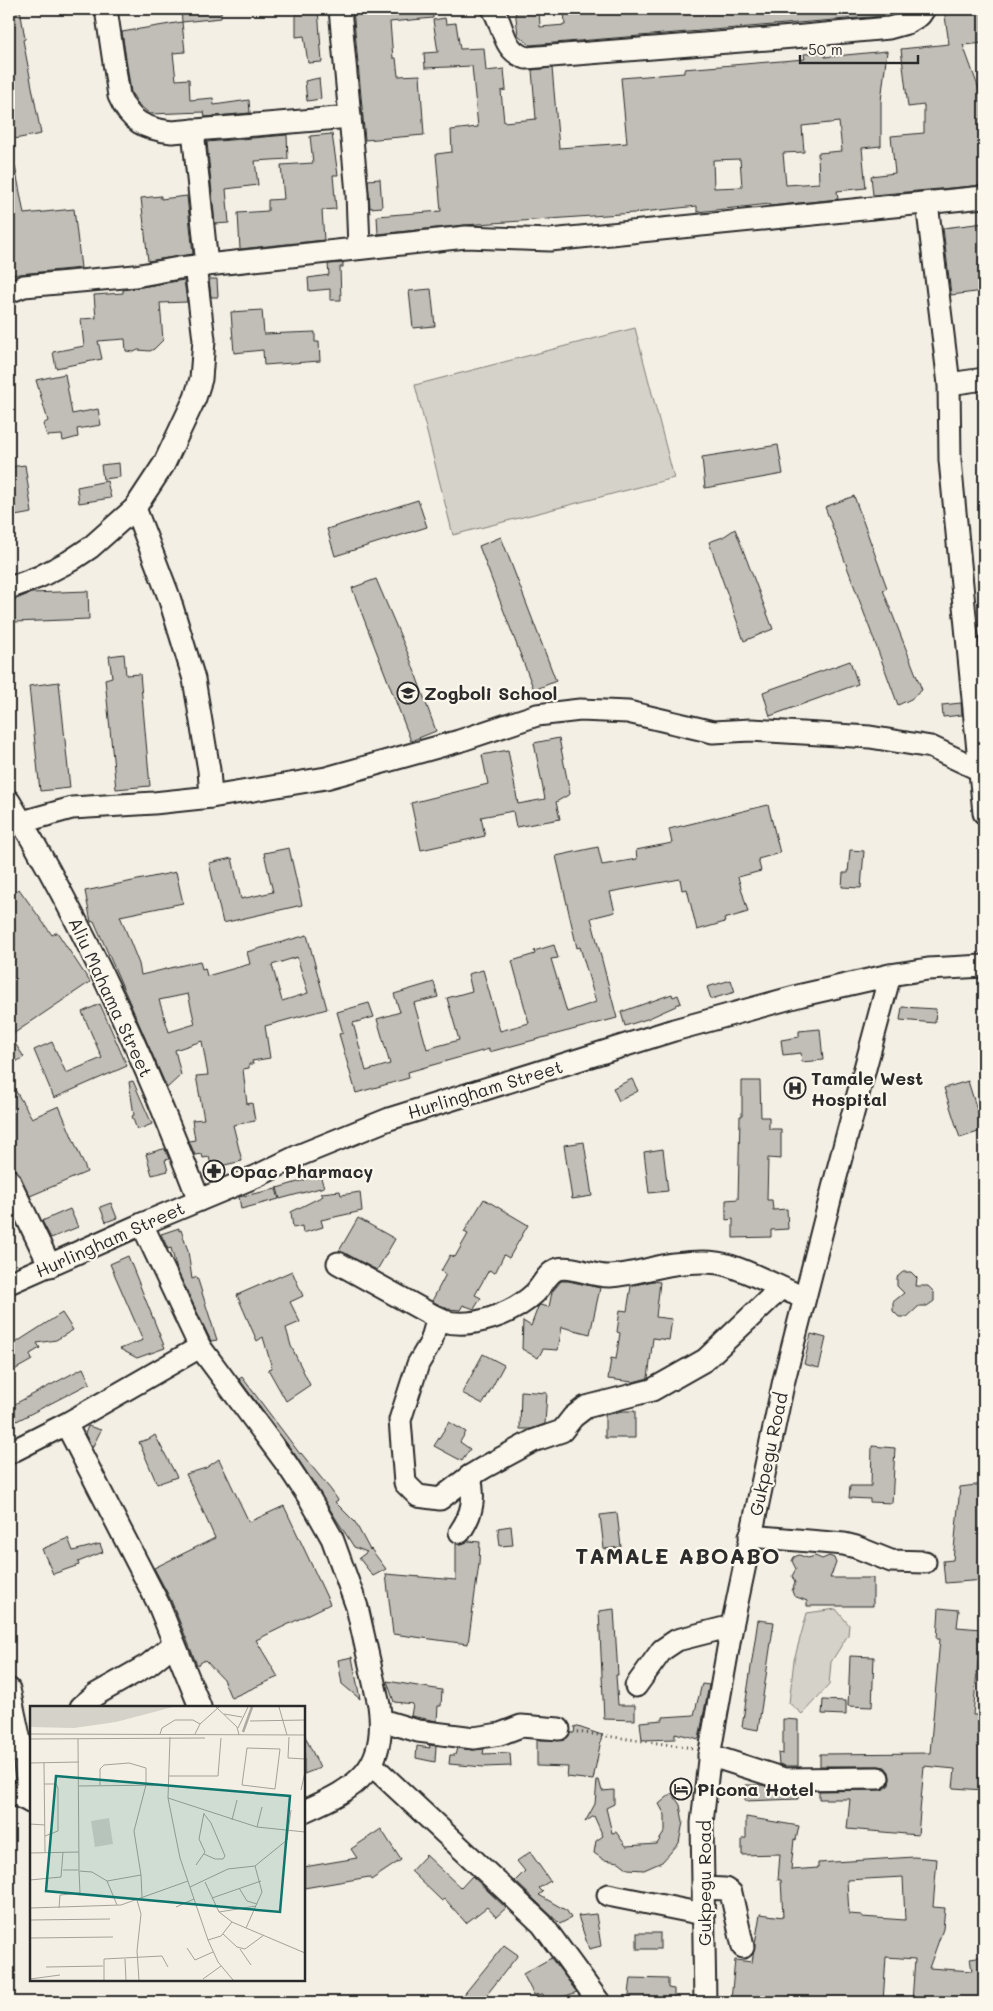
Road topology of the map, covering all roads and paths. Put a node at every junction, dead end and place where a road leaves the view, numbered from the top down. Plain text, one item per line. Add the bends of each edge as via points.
1 (106, 9) edge
2 (340, 9) edge
3 (493, 9) edge
4 (924, 9) edge
5 (350, 117) junction
6 (194, 130) junction
7 (984, 197) edge
8 (927, 203) junction
9 (359, 248) junction
10 (201, 266) junction
11 (9, 288) edge
12 (984, 379) edge
13 (949, 384) junction
14 (135, 508) junction
15 (9, 588) edge
16 (982, 770) edge
17 (211, 797) junction
18 (9, 801) edge
19 (984, 813) edge
20 (22, 822) junction
21 (984, 966) edge
22 (890, 975) junction
23 (9, 1180) edge
24 (199, 1200) junction
25 (142, 1224) junction
26 (338, 1263) dead end
27 (50, 1266) junction
28 (9, 1283) edge
29 (781, 1288) junction
30 (805, 1298) junction
31 (438, 1317) junction
32 (200, 1347) junction
33 (66, 1424) junction
34 (9, 1453) edge
35 (470, 1476) junction
36 (460, 1532) dead end
37 (750, 1536) junction
38 (925, 1562) dead end
39 (732, 1626) junction
40 (174, 1644) junction
41 (636, 1686) dead end
42 (9, 1689) edge
43 (82, 1706) edge
44 (200, 1706) edge
45 (381, 1720) junction
46 (559, 1729) joint
47 (709, 1753) junction
48 (372, 1765) junction
49 (878, 1778) dead end
50 (9, 1792) edge
51 (30, 1802) edge
52 (305, 1811) edge
53 (703, 1888) junction
54 (608, 1895) dead end
55 (704, 1914) junction
56 (744, 1946) dead end
57 (599, 2002) edge
58 (705, 2002) edge

1 - 6 street via 119,96 124,109 131,118 153,129 172,132
2 - 5 street
3 - 4 street via 508,46 516,55 526,58 889,28 907,23
5 - 6 street
5 - 9 street
6 - 10 street
7 - 8 street
8 - 9 street via 550,240 466,237
8 - 13 street
9 - 10 street
10 - 11 street via 135,276 24,286 11,291
10 - 14 street via 204,340 201,379 164,464
12 - 13 street
13 - 16 street via 950,460
14 - 15 street via 70,561
14 - 17 street via 170,597 194,679 210,770
16 - 17 street via 931,747 870,737 751,730 713,732 628,712 580,710 537,716 326,778
16 - 19 street
17 - 20 street via 72,808
18 - 20 street, Aliu Mahama Street
20 - 24 street, Aliu Mahama Street via 100,967
21 - 22 street, Hurlingham Street
22 - 24 street, Hurlingham Street via 674,1030 389,1119
22 - 30 street, Gukpegu Road
23 - 27 street
24 - 25 street, Hurlingham Street
25 - 27 street, Hurlingham Street
25 - 32 street
26 - 31 street
27 - 28 street, Hurlingham Street
29 - 30 street
29 - 31 street via 730,1266 704,1262 673,1264 609,1276 566,1268 554,1271 519,1306 493,1317 453,1323
29 - 35 street via 704,1360 652,1390 586,1407 562,1431 533,1441
30 - 37 street, Gukpegu Road
31 - 35 street via 432,1342 418,1364 400,1420 405,1483 418,1496 440,1500
32 - 33 street
32 - 45 street via 286,1463 332,1538 357,1607
33 - 34 street
33 - 40 street via 158,1603
35 - 36 street via 474,1496 467,1522
37 - 38 street via 844,1544 891,1561
37 - 39 street, Gukpegu Road
39 - 41 street via 677,1640 662,1650
39 - 47 street, Gukpegu Road
40 - 43 street via 148,1665 95,1695
40 - 44 street
42 - 51 street
45 - 46 street via 418,1732 474,1738 500,1734 521,1726
45 - 48 street via 378,1751
46 - 47 path
47 - 49 street via 784,1780
47 - 53 street, Gukpegu Road via 702,1823
48 - 52 street via 352,1787
48 - 57 street via 542,1924
50 - 51 street
53 - 55 street, Gukpegu Road
53 - 56 street via 725,1889 731,1893
54 - 55 street
55 - 58 street, Gukpegu Road

